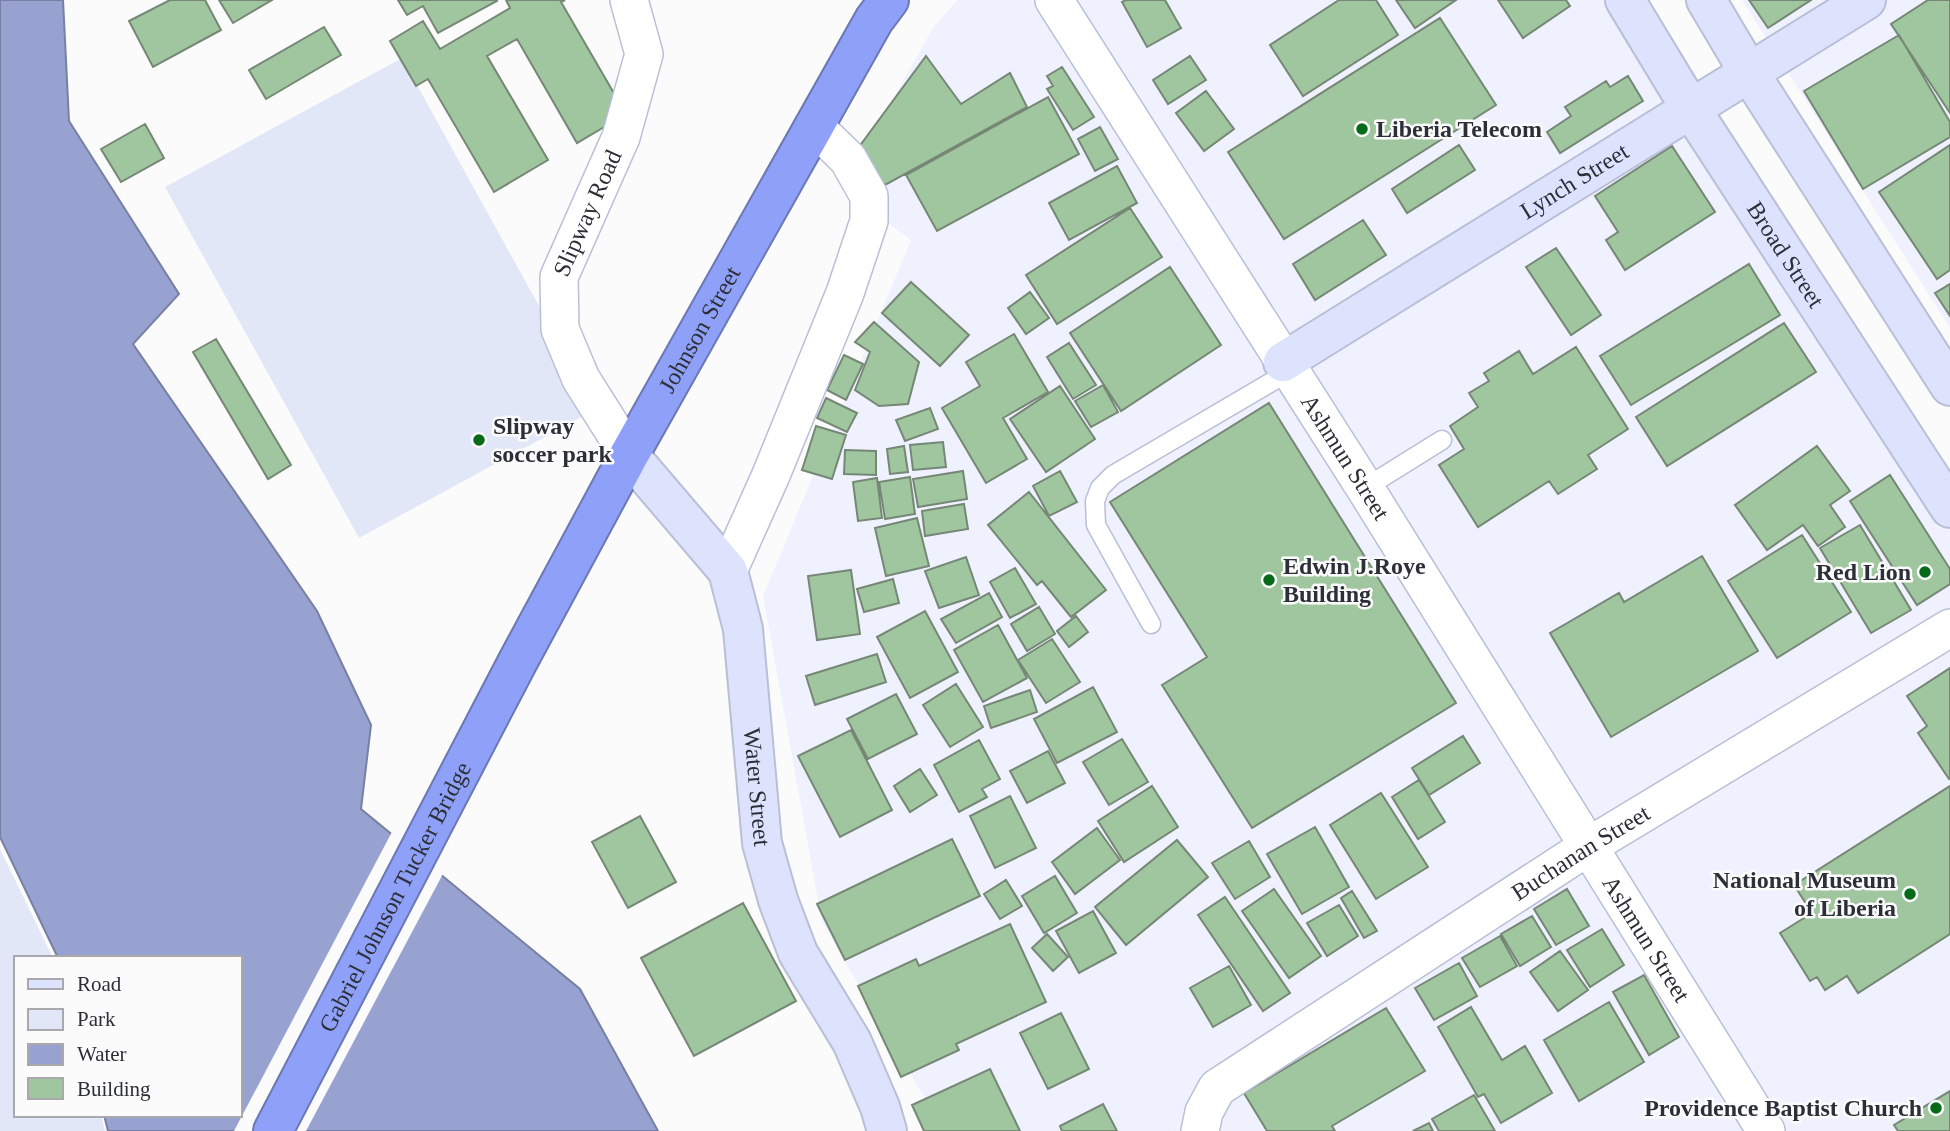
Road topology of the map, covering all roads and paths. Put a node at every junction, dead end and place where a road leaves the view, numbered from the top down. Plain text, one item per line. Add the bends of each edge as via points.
1 (629, 0) edge
2 (888, 0) edge
3 (1054, 0) edge
4 (1625, 0) edge
5 (1706, 0) edge
6 (1866, 0) edge
7 (1750, 74) junction
8 (1690, 108) junction
9 (814, 126) junction
10 (1287, 367) junction
11 (1950, 386) edge
12 (1442, 440) dead end
13 (629, 455) junction
14 (1365, 488) junction
15 (1950, 508) edge
16 (728, 571) junction
17 (1151, 624) dead end
18 (1950, 628) edge
19 (517, 661) joint
20 (1589, 846) junction
21 (273, 1131) edge
22 (887, 1131) edge
23 (1200, 1131) edge
24 (1766, 1131) edge

1 - 13 street, Slipway Road via 644,54 621,137 559,277 559,329 581,379
2 - 9 highway, Johnson Street
3 - 10 street, Ashmun Street
4 - 8 street, Broad Street
5 - 7 street
6 - 7 street, Lynch Street
7 - 8 street, Lynch Street
7 - 11 street
8 - 10 street, Lynch Street
8 - 15 street, Broad Street
9 - 13 highway, Johnson Street
9 - 16 street via 848,159 869,196 869,221 845,293
10 - 14 street, Ashmun Street
10 - 17 lane via 1113,475 1100,488 1095,501 1096,525
12 - 14 lane
13 - 16 street, Water Street
13 - 19 highway, Johnson Street
14 - 20 street, Ashmun Street
16 - 22 street, Water Street via 743,629 762,843 778,900 798,953 852,1042
18 - 20 street, Buchanan Street
19 - 21 highway, Gabriel Johnson Tucker Bridge
20 - 23 street, Buchanan Street via 1217,1087
20 - 24 street, Ashmun Street

